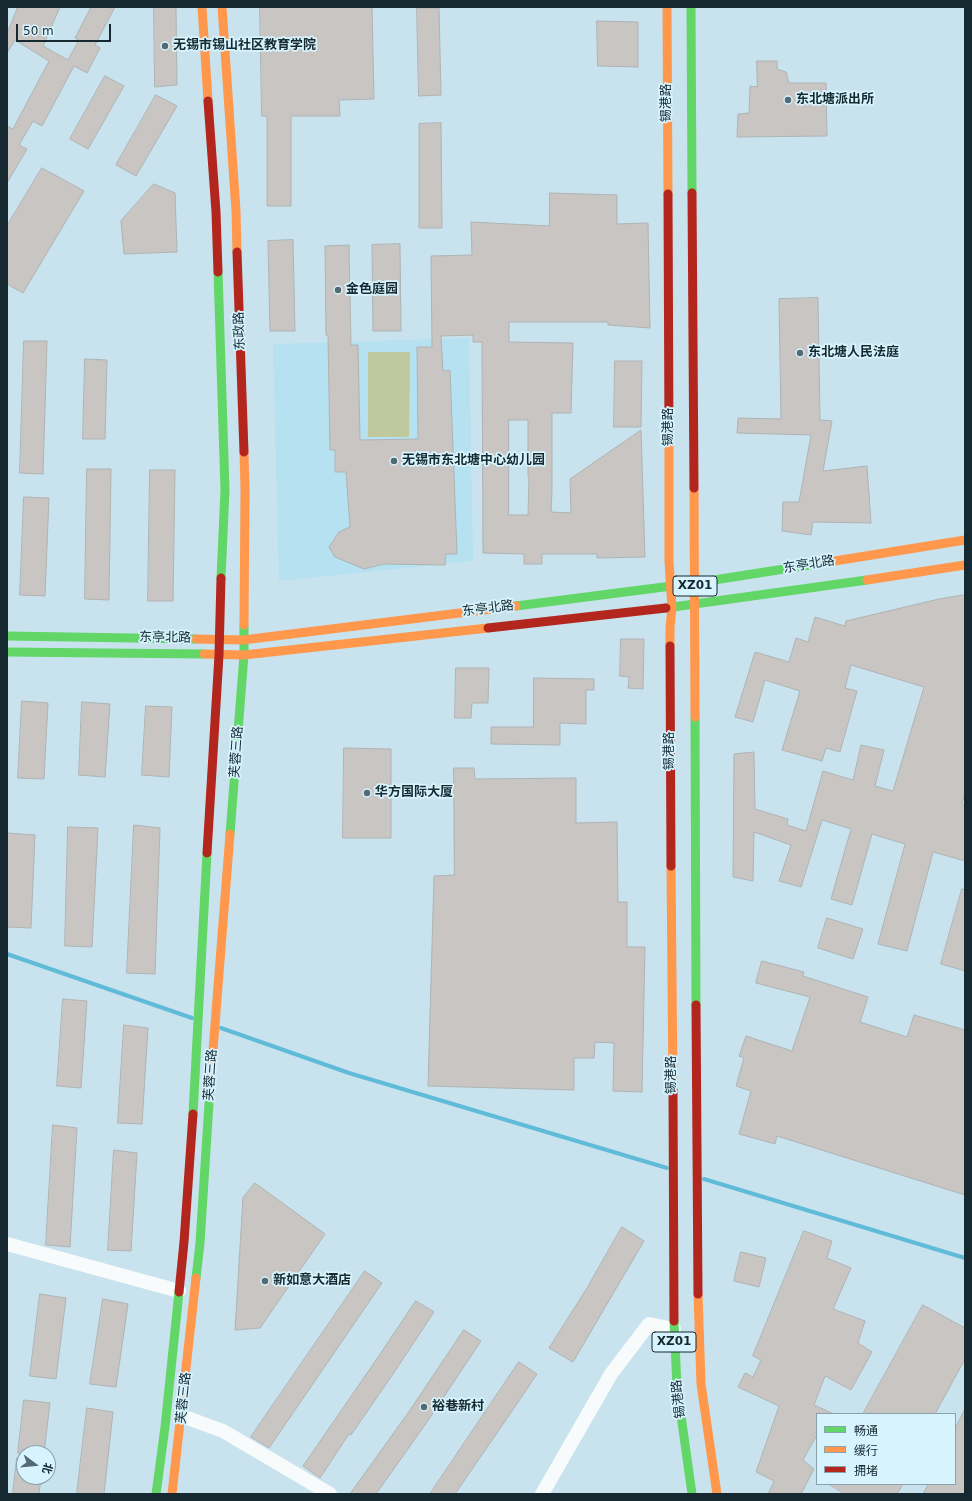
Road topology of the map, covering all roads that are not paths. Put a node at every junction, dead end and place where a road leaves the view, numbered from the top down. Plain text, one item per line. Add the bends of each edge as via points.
1 (202, 7) edge
2 (222, 7) edge
3 (667, 7) edge
4 (691, 7) edge
5 (965, 540) edge
6 (965, 565) edge
7 (695, 584) junction
8 (671, 587) junction
9 (695, 605) junction
10 (672, 608) junction
11 (7, 636) edge
12 (219, 639) junction
13 (243, 640) junction
14 (7, 652) edge
15 (219, 655) junction
16 (244, 655) junction
17 (7, 1244) edge
18 (179, 1291) junction
19 (674, 1329) junction
20 (182, 1416) junction
21 (156, 1494) edge
22 (172, 1494) edge
23 (330, 1494) edge
24 (542, 1494) edge
25 (692, 1494) edge
26 (717, 1494) edge

1 - 12 main road, 东政路 via 216,212 225,490
2 - 13 main road, 东政路 via 237,226 245,490
3 - 8 main road, 锡港路 / XZ01
4 - 7 main road, 锡港路 / XZ01
5 - 7 main road, 东亭北路
6 - 9 main road, 东亭北路
7 - 8 main road, 东亭北路
7 - 9 main road, 锡港路 / XZ01
8 - 10 main road, 锡港路 / XZ01
8 - 13 main road, 东亭北路
9 - 10 main road, 东亭北路
9 - 26 main road, 锡港路 / XZ01 via 698,1320 701,1384
10 - 16 main road, 东亭北路
10 - 19 main road, 锡港路 / XZ01 via 670,634
11 - 12 main road, 东亭北路
12 - 13 main road, 东亭北路
12 - 15 main road, 东政路
13 - 16 main road, 东政路
14 - 15 main road, 东亭北路
15 - 16 main road, 东亭北路
15 - 18 main road, 芙蓉三路 via 197,1057
16 - 20 main road, 芙蓉三路 via 200,1243
17 - 18 street
18 - 21 main road, 芙蓉三路
19 - 24 street via 649,1324 611,1374
19 - 25 main road, 锡港路 / XZ01 via 677,1387
20 - 22 main road, 芙蓉三路
20 - 23 street via 223,1431

